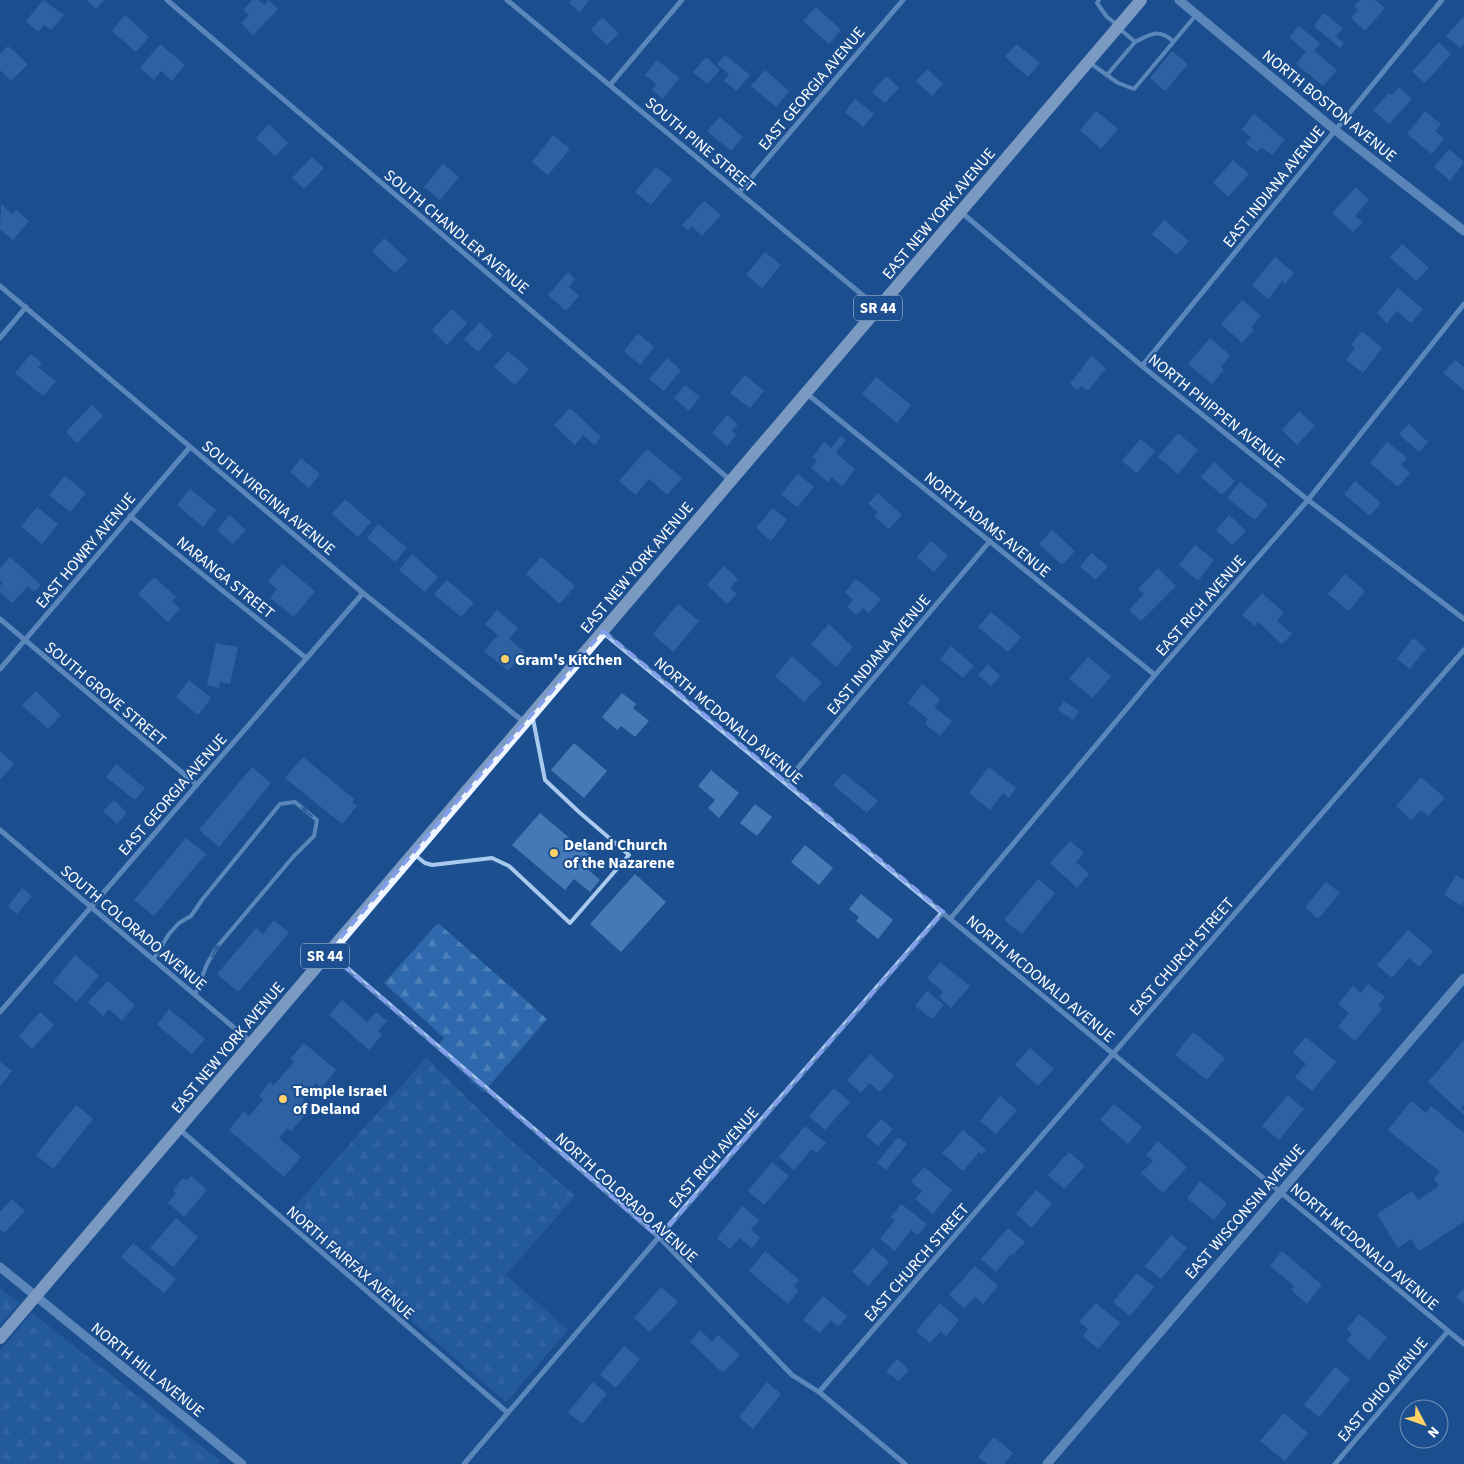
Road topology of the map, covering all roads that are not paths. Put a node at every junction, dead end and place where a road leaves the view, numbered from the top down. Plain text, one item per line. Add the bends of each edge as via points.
1 (167, 0) edge
2 (507, 0) edge
3 (682, 0) edge
4 (903, 0) edge
5 (1099, 0) edge
6 (1141, 0) edge
7 (1179, 0) edge
8 (1442, 0) edge
9 (1196, 14) junction
10 (1118, 27) junction
11 (1173, 41) junction
12 (1135, 42) junction
13 (1088, 62) junction
14 (1107, 75) junction
15 (610, 86) junction
16 (1335, 130) junction
17 (739, 192) junction
18 (960, 212) junction
19 (1464, 231) edge
20 (0, 286) edge
21 (1464, 304) edge
22 (26, 307) junction
23 (878, 308) junction
24 (0, 338) edge
25 (1142, 366) junction
26 (806, 393) junction
27 (190, 447) junction
28 (731, 481) junction
29 (1308, 500) junction
30 (130, 516) junction
31 (990, 541) junction
32 (363, 593) junction
33 (1464, 619) edge
34 (0, 620) edge
35 (603, 631) junction
36 (24, 640) junction
37 (1464, 650) edge
38 (306, 658) junction
39 (0, 669) edge
40 (1155, 675) junction
41 (528, 719) junction
42 (786, 782) junction
43 (197, 785) junction
44 (0, 830) edge
45 (413, 853) junction
46 (91, 907) junction
47 (943, 912) junction
48 (950, 918) junction
49 (328, 952) junction
50 (153, 960) junction
51 (1464, 978) edge
52 (194, 994) junction
53 (0, 1012) edge
54 (252, 1043) junction
55 (1113, 1054) junction
56 (179, 1129) junction
57 (1280, 1192) junction
58 (659, 1237) junction
59 (0, 1266) edge
60 (36, 1296) junction
61 (1448, 1331) junction
62 (0, 1338) edge
63 (1464, 1344) edge
64 (819, 1392) junction
65 (508, 1413) junction
66 (242, 1464) edge
67 (464, 1464) edge
68 (906, 1464) edge
69 (1047, 1464) edge
70 (1335, 1464) edge

1 - 28 street, SOUTH CHANDLER AVENUE
2 - 15 street, SOUTH PINE STREET
3 - 15 street
4 - 17 street, EAST GEORGIA AVENUE
5 - 10 lane via 1097,3
6 - 10 main road, EAST NEW YORK AVENUE / SR 44
7 - 9 street, NORTH BOSTON AVENUE
8 - 16 street, EAST INDIANA AVENUE
9 - 11 lane
9 - 16 street, NORTH BOSTON AVENUE
10 - 12 lane
10 - 13 main road, EAST NEW YORK AVENUE / SR 44
11 - 12 lane via 1164,34 1152,33
11 - 14 lane via 1134,89 1118,84
12 - 14 lane
13 - 14 lane
13 - 18 main road, EAST NEW YORK AVENUE / SR 44
15 - 17 street, SOUTH PINE STREET
16 - 19 street, NORTH BOSTON AVENUE
16 - 25 street, EAST INDIANA AVENUE
17 - 23 street, SOUTH PINE STREET
18 - 23 main road, EAST NEW YORK AVENUE / SR 44
18 - 25 street, NORTH PHIPPEN AVENUE
20 - 22 street, SOUTH VIRGINIA AVENUE
21 - 29 street, EAST RICH AVENUE
22 - 24 street
22 - 27 street, SOUTH VIRGINIA AVENUE
23 - 26 main road, EAST NEW YORK AVENUE / SR 44
25 - 29 street, NORTH PHIPPEN AVENUE
26 - 28 main road, EAST NEW YORK AVENUE / SR 44
26 - 31 street, NORTH ADAMS AVENUE
27 - 30 street, EAST HOWRY AVENUE
27 - 32 street, SOUTH VIRGINIA AVENUE
28 - 35 main road, EAST NEW YORK AVENUE / SR 44
29 - 33 street, NORTH PHIPPEN AVENUE
29 - 40 street, EAST RICH AVENUE
30 - 36 street, EAST HOWRY AVENUE
30 - 38 street, NARANGA STREET
31 - 40 street, NORTH ADAMS AVENUE
31 - 42 street, EAST INDIANA AVENUE
32 - 38 street, EAST GEORGIA AVENUE
32 - 41 street, SOUTH VIRGINIA AVENUE
34 - 36 street, SOUTH GROVE STREET
35 - 41 main road, EAST NEW YORK AVENUE / SR 44
35 - 42 street, NORTH MCDONALD AVENUE
36 - 39 street, EAST HOWRY AVENUE
36 - 43 street, SOUTH GROVE STREET
37 - 55 street, EAST CHURCH STREET
38 - 43 street, EAST GEORGIA AVENUE
40 - 48 street, EAST RICH AVENUE
41 - 45 main road, EAST NEW YORK AVENUE / SR 44
41 - 45 lane via 545,780 629,856 570,923 509,866 492,858 432,865
42 - 47 street, NORTH MCDONALD AVENUE
43 - 46 street, EAST GEORGIA AVENUE
44 - 46 street, SOUTH COLORADO AVENUE
45 - 49 main road, EAST NEW YORK AVENUE / SR 44
46 - 50 street, SOUTH COLORADO AVENUE
46 - 53 street, EAST GEORGIA AVENUE
47 - 48 street, NORTH MCDONALD AVENUE
47 - 58 street, EAST RICH AVENUE
48 - 55 street, NORTH MCDONALD AVENUE
49 - 54 main road, EAST NEW YORK AVENUE / SR 44
49 - 58 street, NORTH COLORADO AVENUE
50 - 52 street, SOUTH COLORADO AVENUE
52 -> 50 lane via 217,947 314,836 317,820 295,802 280,804 191,916 169,934
51 - 57 street, EAST WISCONSIN AVENUE
52 - 54 street, SOUTH COLORADO AVENUE
54 - 56 main road, EAST NEW YORK AVENUE / SR 44
55 - 57 street, NORTH MCDONALD AVENUE
55 - 64 street, EAST CHURCH STREET
56 - 60 main road, EAST NEW YORK AVENUE / SR 44
56 - 65 street, NORTH FAIRFAX AVENUE
57 - 61 street, NORTH MCDONALD AVENUE
57 - 69 street, EAST WISCONSIN AVENUE
58 - 64 street, NORTH COLORADO AVENUE via 792,1375
58 - 65 street, EAST RICH AVENUE
59 - 60 street, NORTH HILL AVENUE
60 - 62 main road, EAST NEW YORK AVENUE / SR 44
60 - 66 street, NORTH HILL AVENUE
61 - 63 street, NORTH MCDONALD AVENUE
61 - 70 street, EAST OHIO AVENUE
64 - 68 street, NORTH COLORADO AVENUE
65 - 67 street, EAST RICH AVENUE

